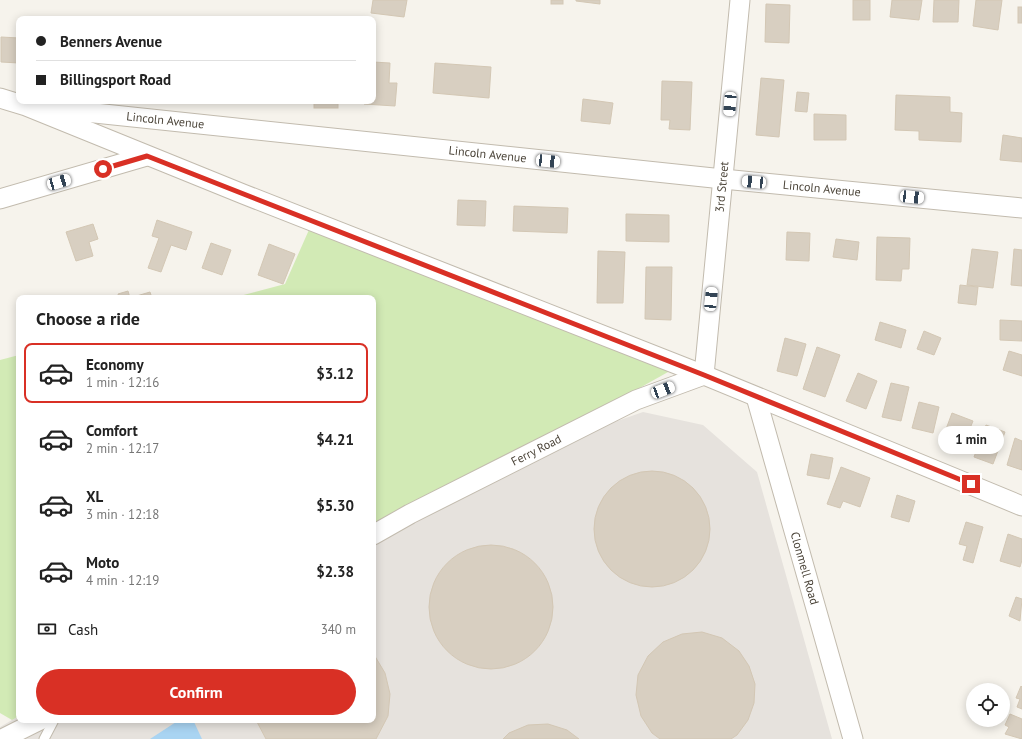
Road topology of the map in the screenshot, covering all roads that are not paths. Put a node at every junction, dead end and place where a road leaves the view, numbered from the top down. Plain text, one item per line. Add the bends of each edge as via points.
1 (740, 0) edge
2 (0, 98) edge
3 (16, 103) edge
4 (20, 104) edge
5 (26, 106) junction
6 (147, 156) junction
7 (722, 179) junction
8 (0, 199) edge
9 (1022, 208) edge
10 (704, 375) junction
11 (756, 398) junction
12 (1022, 506) edge
13 (376, 533) edge
14 (32, 723) edge
15 (52, 723) edge
16 (6, 733) edge
17 (44, 739) edge
18 (853, 739) edge

1 - 7 street, 3rd Street
2 - 3 street
4 - 5 street
5 - 6 street
5 - 7 street, Lincoln Avenue
6 - 8 street
6 - 10 street
7 - 9 street, Lincoln Avenue
7 - 10 street, 3rd Street
10 - 11 street
10 - 13 street, Ferry Road via 636,400
11 - 12 street
11 - 18 street, Clonmell Road
14 - 16 street
15 - 17 lane

